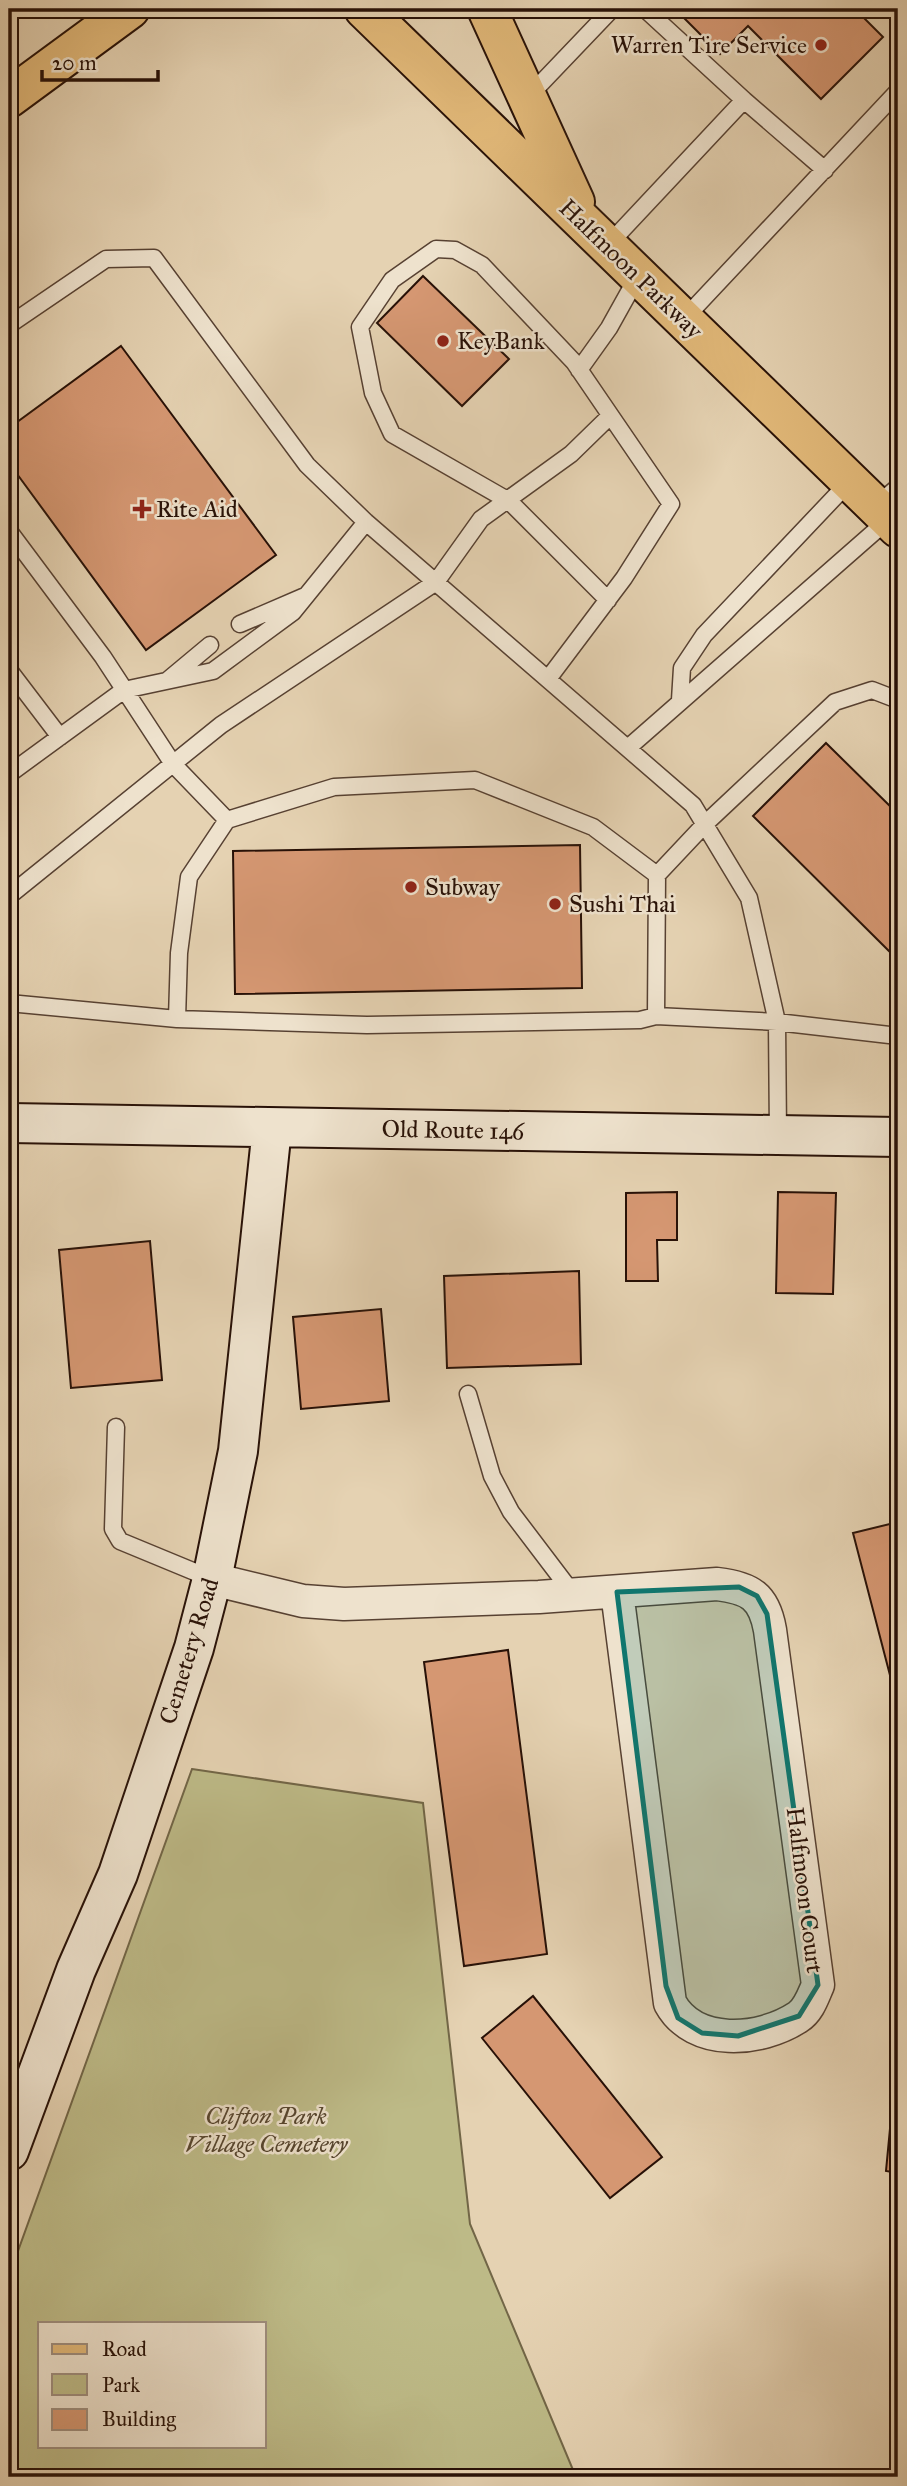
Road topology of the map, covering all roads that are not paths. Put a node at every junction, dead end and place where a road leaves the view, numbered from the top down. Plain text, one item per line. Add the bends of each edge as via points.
1 (130, 9) edge
2 (364, 9) edge
3 (488, 9) edge
4 (612, 9) edge
5 (645, 9) edge
6 (898, 91) edge
7 (9, 98) edge
8 (526, 99) junction
9 (744, 100) junction
10 (825, 170) junction
11 (597, 236) junction
12 (638, 276) junction
13 (683, 320) junction
14 (9, 325) edge
15 (579, 370) junction
16 (610, 416) junction
17 (509, 501) junction
18 (882, 504) edge
19 (366, 522) junction
20 (9, 531) edge
21 (436, 582) junction
22 (307, 595) junction
23 (608, 600) junction
24 (240, 624) dead end
25 (210, 645) dead end
26 (9, 670) edge
27 (548, 679) junction
28 (166, 681) junction
29 (124, 690) junction
30 (680, 700) junction
31 (898, 700) edge
32 (60, 737) junction
33 (629, 747) junction
34 (173, 764) junction
35 (9, 775) edge
36 (227, 820) junction
37 (705, 824) junction
38 (657, 875) junction
39 (9, 896) edge
40 (9, 1003) edge
41 (656, 1016) junction
42 (177, 1019) junction
43 (777, 1022) junction
44 (898, 1036) edge
45 (9, 1123) edge
46 (272, 1128) junction
47 (778, 1135) junction
48 (898, 1137) edge
49 (468, 1394) dead end
50 (116, 1427) dead end
51 (212, 1579) junction
52 (617, 1592) junction
53 (574, 1595) junction
54 (9, 2151) edge

1 - 7 main road
2 - 11 main road, Halfmoon Parkway
3 - 8 main road
4 - 8 lane
5 - 9 lane
6 - 10 lane
8 - 11 main road
9 - 10 lane
9 - 11 lane
10 - 13 lane
11 - 12 main road, Halfmoon Parkway
12 - 13 main road, Halfmoon Parkway
12 - 15 lane via 610,328
13 - 18 main road, Halfmoon Parkway
14 - 19 lane via 106,259 154,258 307,465
15 - 16 lane
15 - 17 lane via 481,265 456,250 436,249 391,280 360,327 373,393 392,434
16 - 17 lane via 571,454
16 - 23 lane via 671,504
17 - 21 lane via 481,519
17 - 23 lane
18 - 30 lane
18 - 30 lane via 704,635 682,668
19 - 21 lane
19 - 22 lane
20 - 29 lane
21 - 27 lane
21 - 34 lane via 221,725
22 - 24 lane
22 - 28 lane via 293,612 213,671
23 - 27 lane
25 - 28 lane
26 - 32 lane
27 - 33 lane
28 - 29 lane
29 - 32 lane
29 - 34 lane
30 - 33 lane
31 - 37 lane via 872,690 835,702
32 - 35 lane
33 - 37 lane via 693,805
34 - 36 lane
34 - 39 lane
36 - 38 lane via 334,787 475,780 593,827
36 - 42 lane via 189,877 178,953
37 - 38 lane
37 - 43 lane via 749,898
38 - 41 lane
40 - 42 lane
41 - 42 lane via 640,1020 367,1025
41 - 43 lane
43 - 44 lane
43 - 47 lane
45 - 46 street, Old Route 146
46 - 47 street, Old Route 146
46 - 51 street, Cemetery Road via 240,1439
47 - 48 street, Old Route 146
49 - 53 lane via 498,1488
50 - 51 lane via 113,1529 120,1541
51 - 53 street, Halfmoon Court via 303,1601 344,1604
51 - 54 street, Cemetery Road via 194,1648 118,1874 76,1970
52 - 52 street, Halfmoon Court via 717,1584 739,1587 757,1597 767,1615 818,1984 799,2016 772,2029 737,2036 702,2034 678,2018 670,2003
52 - 53 street, Halfmoon Court

